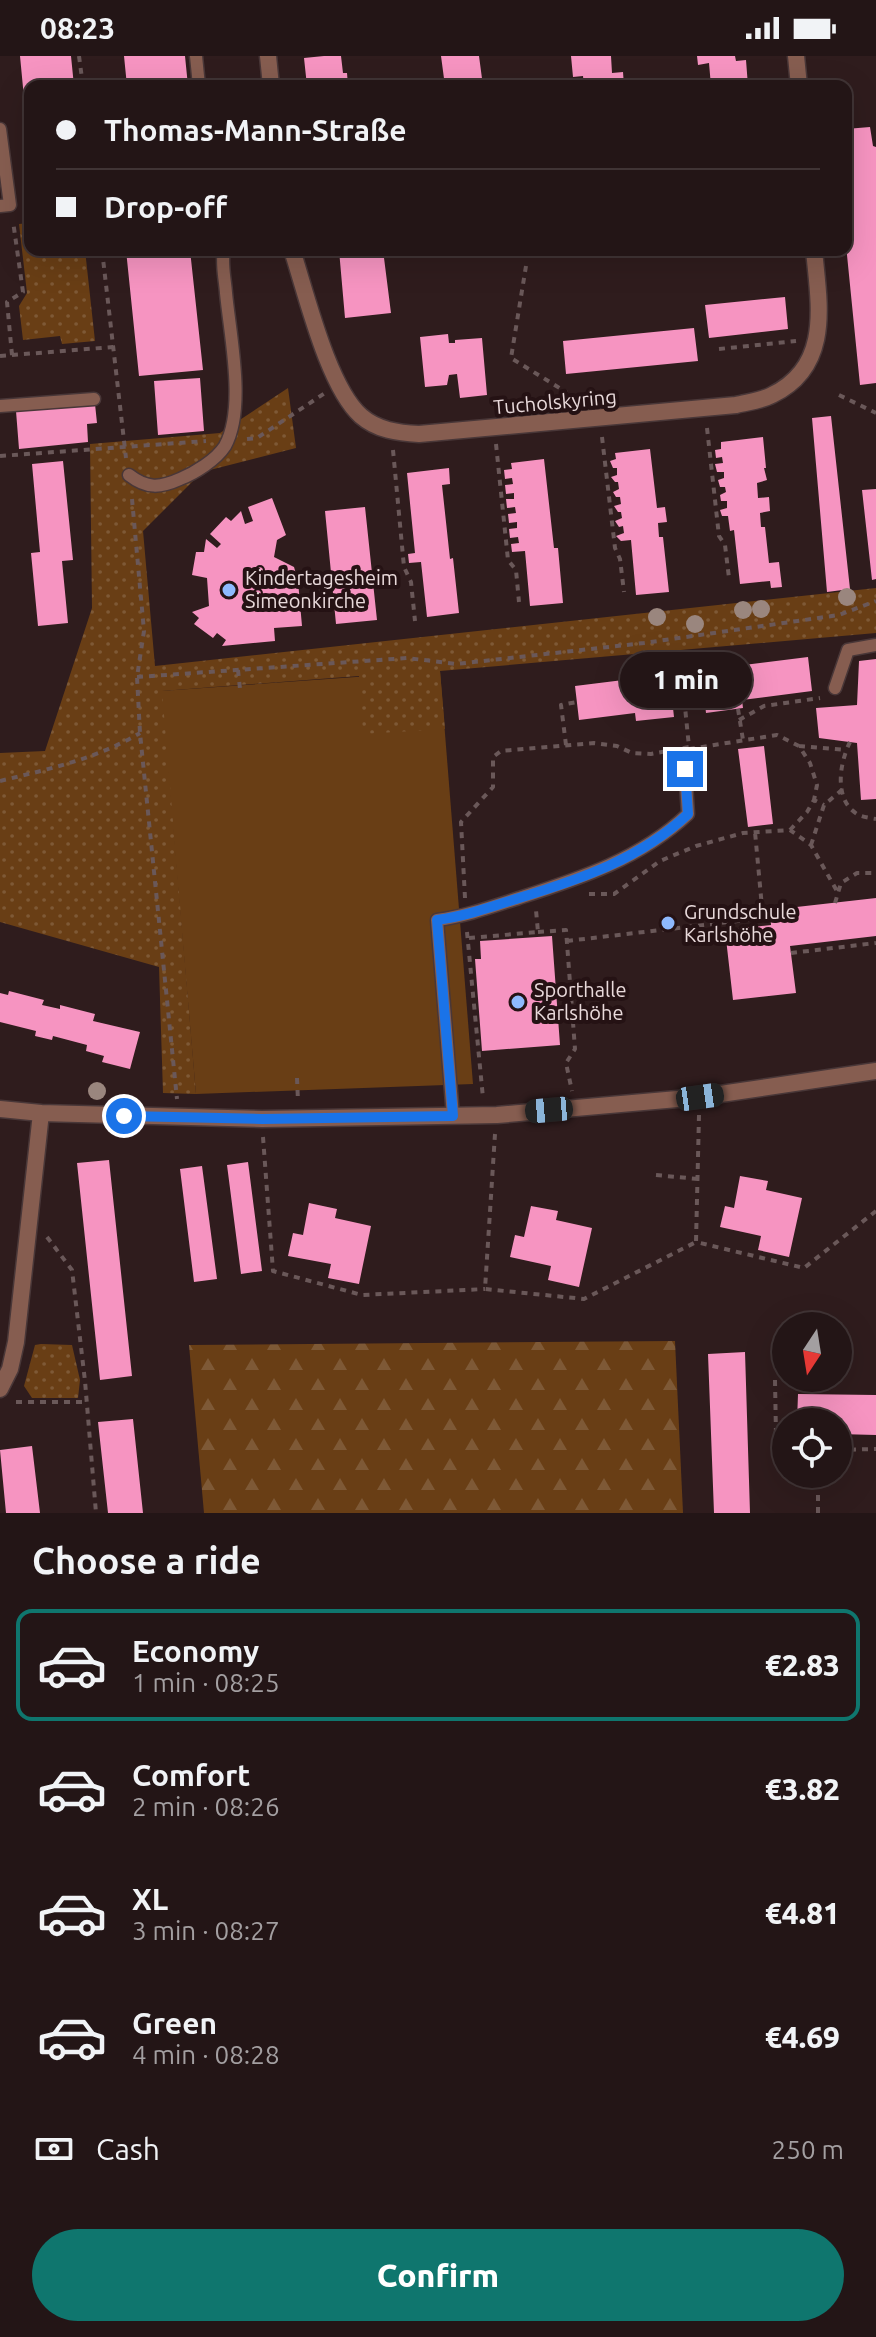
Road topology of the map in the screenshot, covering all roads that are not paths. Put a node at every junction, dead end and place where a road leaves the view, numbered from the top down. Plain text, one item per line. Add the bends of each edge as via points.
1 (196, 56) edge
2 (268, 56) edge
3 (796, 56) edge
4 (198, 80) edge
5 (270, 80) edge
6 (798, 80) edge
7 (0, 129) edge
8 (0, 206) edge
9 (224, 256) edge
10 (294, 256) edge
11 (815, 256) edge
12 (94, 399) dead end
13 (0, 406) edge
14 (129, 475) road end
15 (876, 645) edge
16 (835, 688) dead end
17 (685, 763) road end
18 (876, 1071) edge
19 (0, 1109) edge
20 (41, 1113) junction
21 (453, 1116) junction
22 (0, 1389) edge

1 - 4 lane
2 - 5 street
3 - 6 street
7 - 8 lane via 10,205
9 - 14 lane via 236,401 228,440 209,462 165,486 150,487
10 - 11 street, Tucholskyring via 337,385 361,416 391,432 419,434 736,405 772,395 798,376 816,346 821,317
12 - 13 lane
15 - 16 lane via 848,650
17 - 21 lane via 688,814 667,833 604,869 466,916 437,920
18 - 21 street via 700,1097
19 - 20 street
20 - 21 street via 262,1119
20 - 22 street via 16,1342

